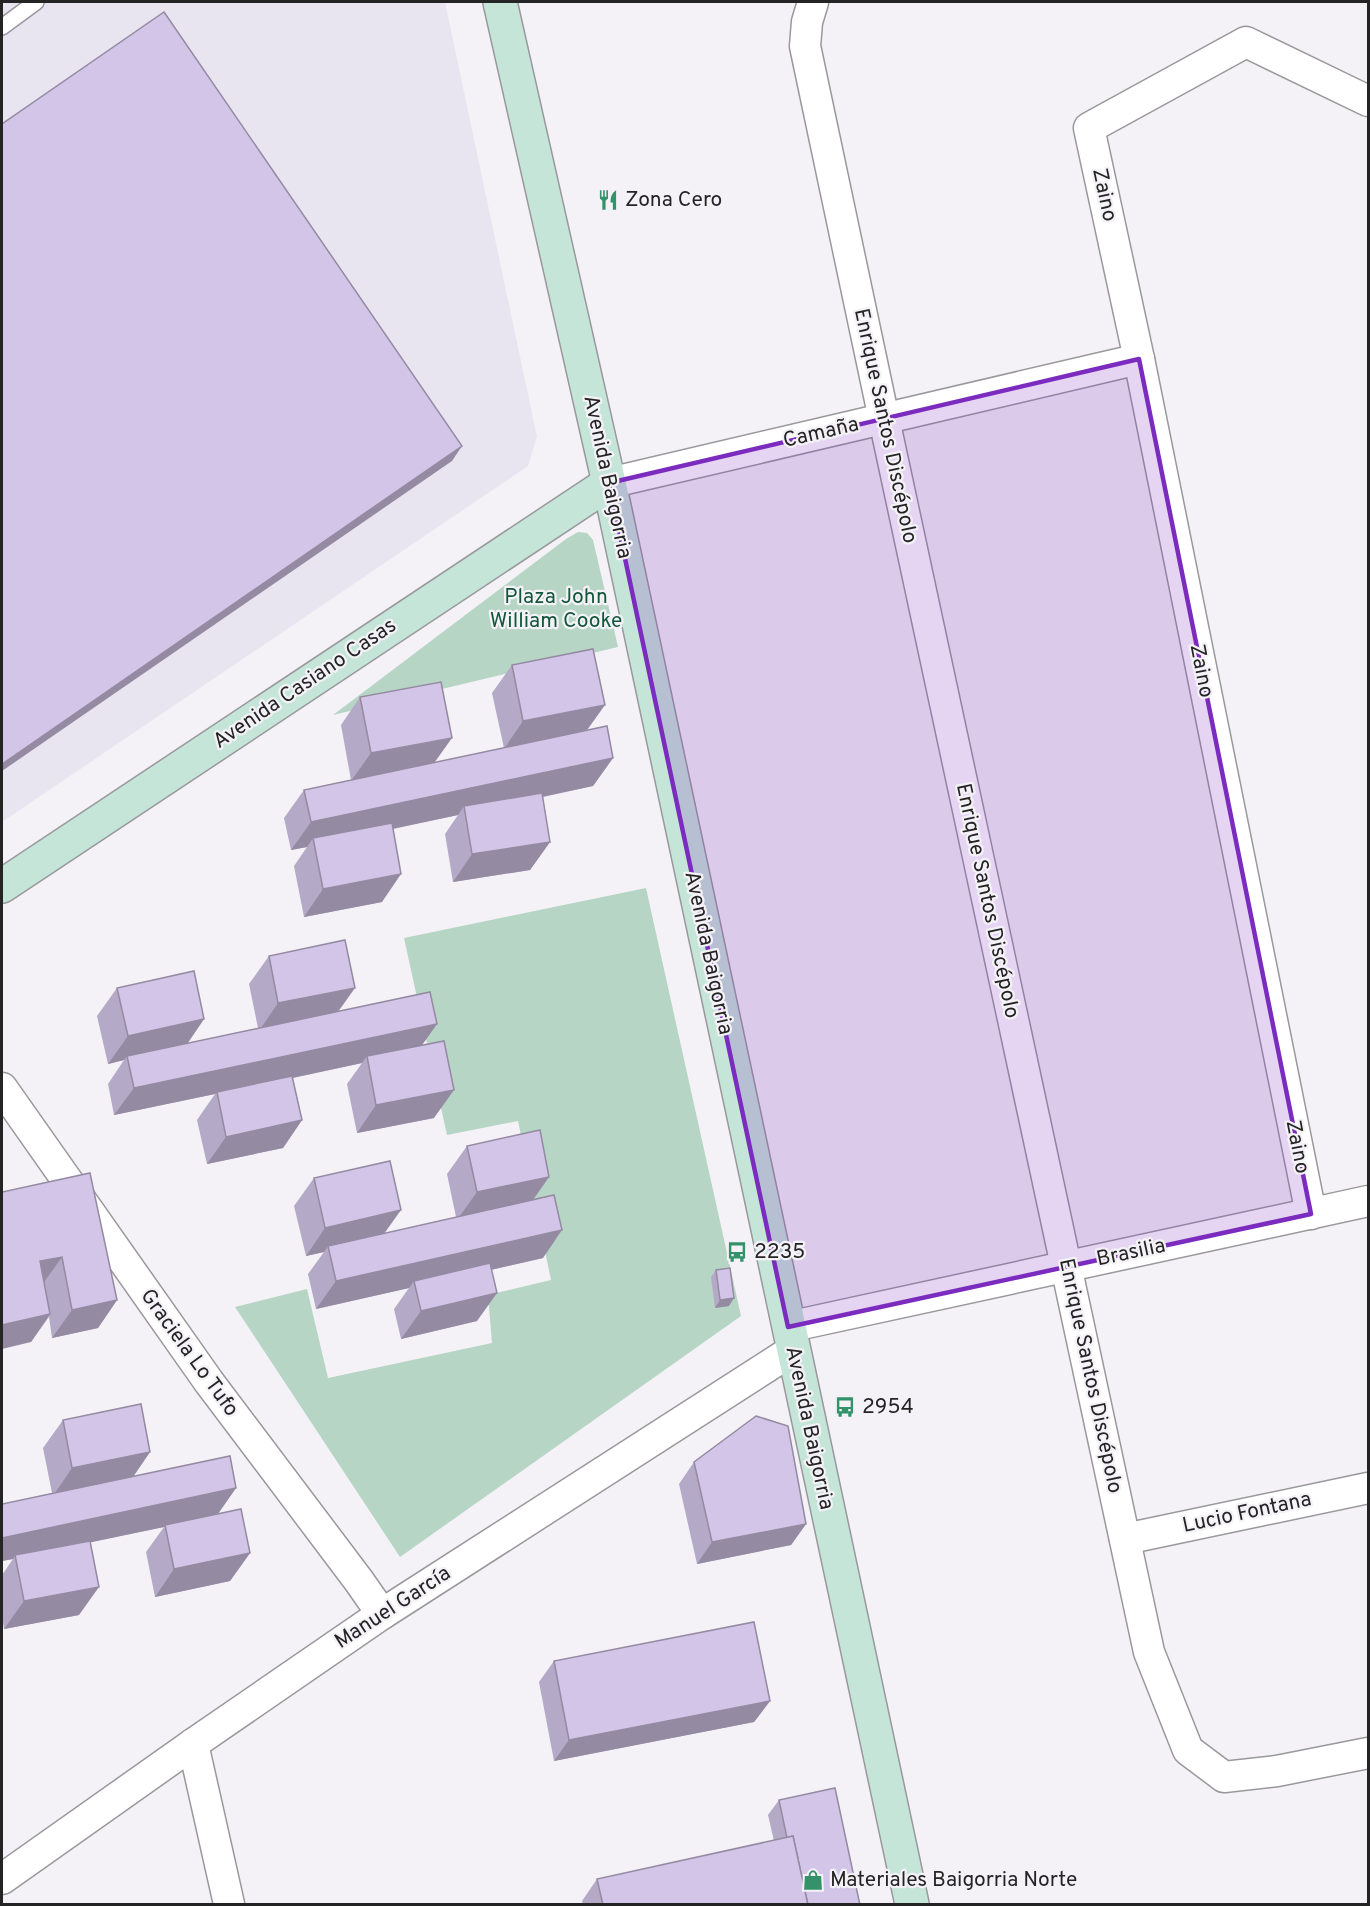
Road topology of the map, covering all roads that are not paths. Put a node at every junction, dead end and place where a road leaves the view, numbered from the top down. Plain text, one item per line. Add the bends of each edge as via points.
1 (36, 2) edge
2 (500, 2) edge
3 (813, 2) edge
4 (2, 27) edge
5 (1368, 100) edge
6 (1139, 359) junction
7 (884, 419) junction
8 (609, 483) junction
9 (2, 886) edge
10 (2, 1088) edge
11 (1368, 1201) edge
12 (1311, 1214) junction
13 (1066, 1267) junction
14 (790, 1338) junction
15 (1368, 1488) edge
16 (1125, 1539) junction
17 (382, 1614) junction
18 (193, 1744) junction
19 (1368, 1753) edge
20 (2, 1879) edge
21 (229, 1905) edge
22 (912, 1905) edge

1 - 4 lane
2 - 8 main road, Avenida Baigorria
3 - 7 street, Enrique Santos Discépolo via 805,46
5 - 6 street, Zaino via 1246,42 1089,128
6 - 7 street, Camaña
6 - 12 street, Zaino
7 - 8 street, Camaña
7 - 13 street, Enrique Santos Discépolo
8 - 9 main road, Avenida Casiano Casas
8 - 14 main road, Avenida Baigorria
10 - 17 street, Graciela Lo Tufo via 209,1382
11 - 12 street, Brasilia
12 - 13 street, Brasilia
13 - 14 street, Brasilia
13 - 16 street, Enrique Santos Discépolo
14 - 17 street, Manuel García
14 - 22 main road, Avenida Baigorria
15 - 16 street, Lucio Fontana
16 - 19 street, Enrique Santos Discépolo via 1149,1652 1188,1750 1224,1777 1277,1772
17 - 18 street, Manuel García
18 - 20 street, Manuel García
18 - 21 street

